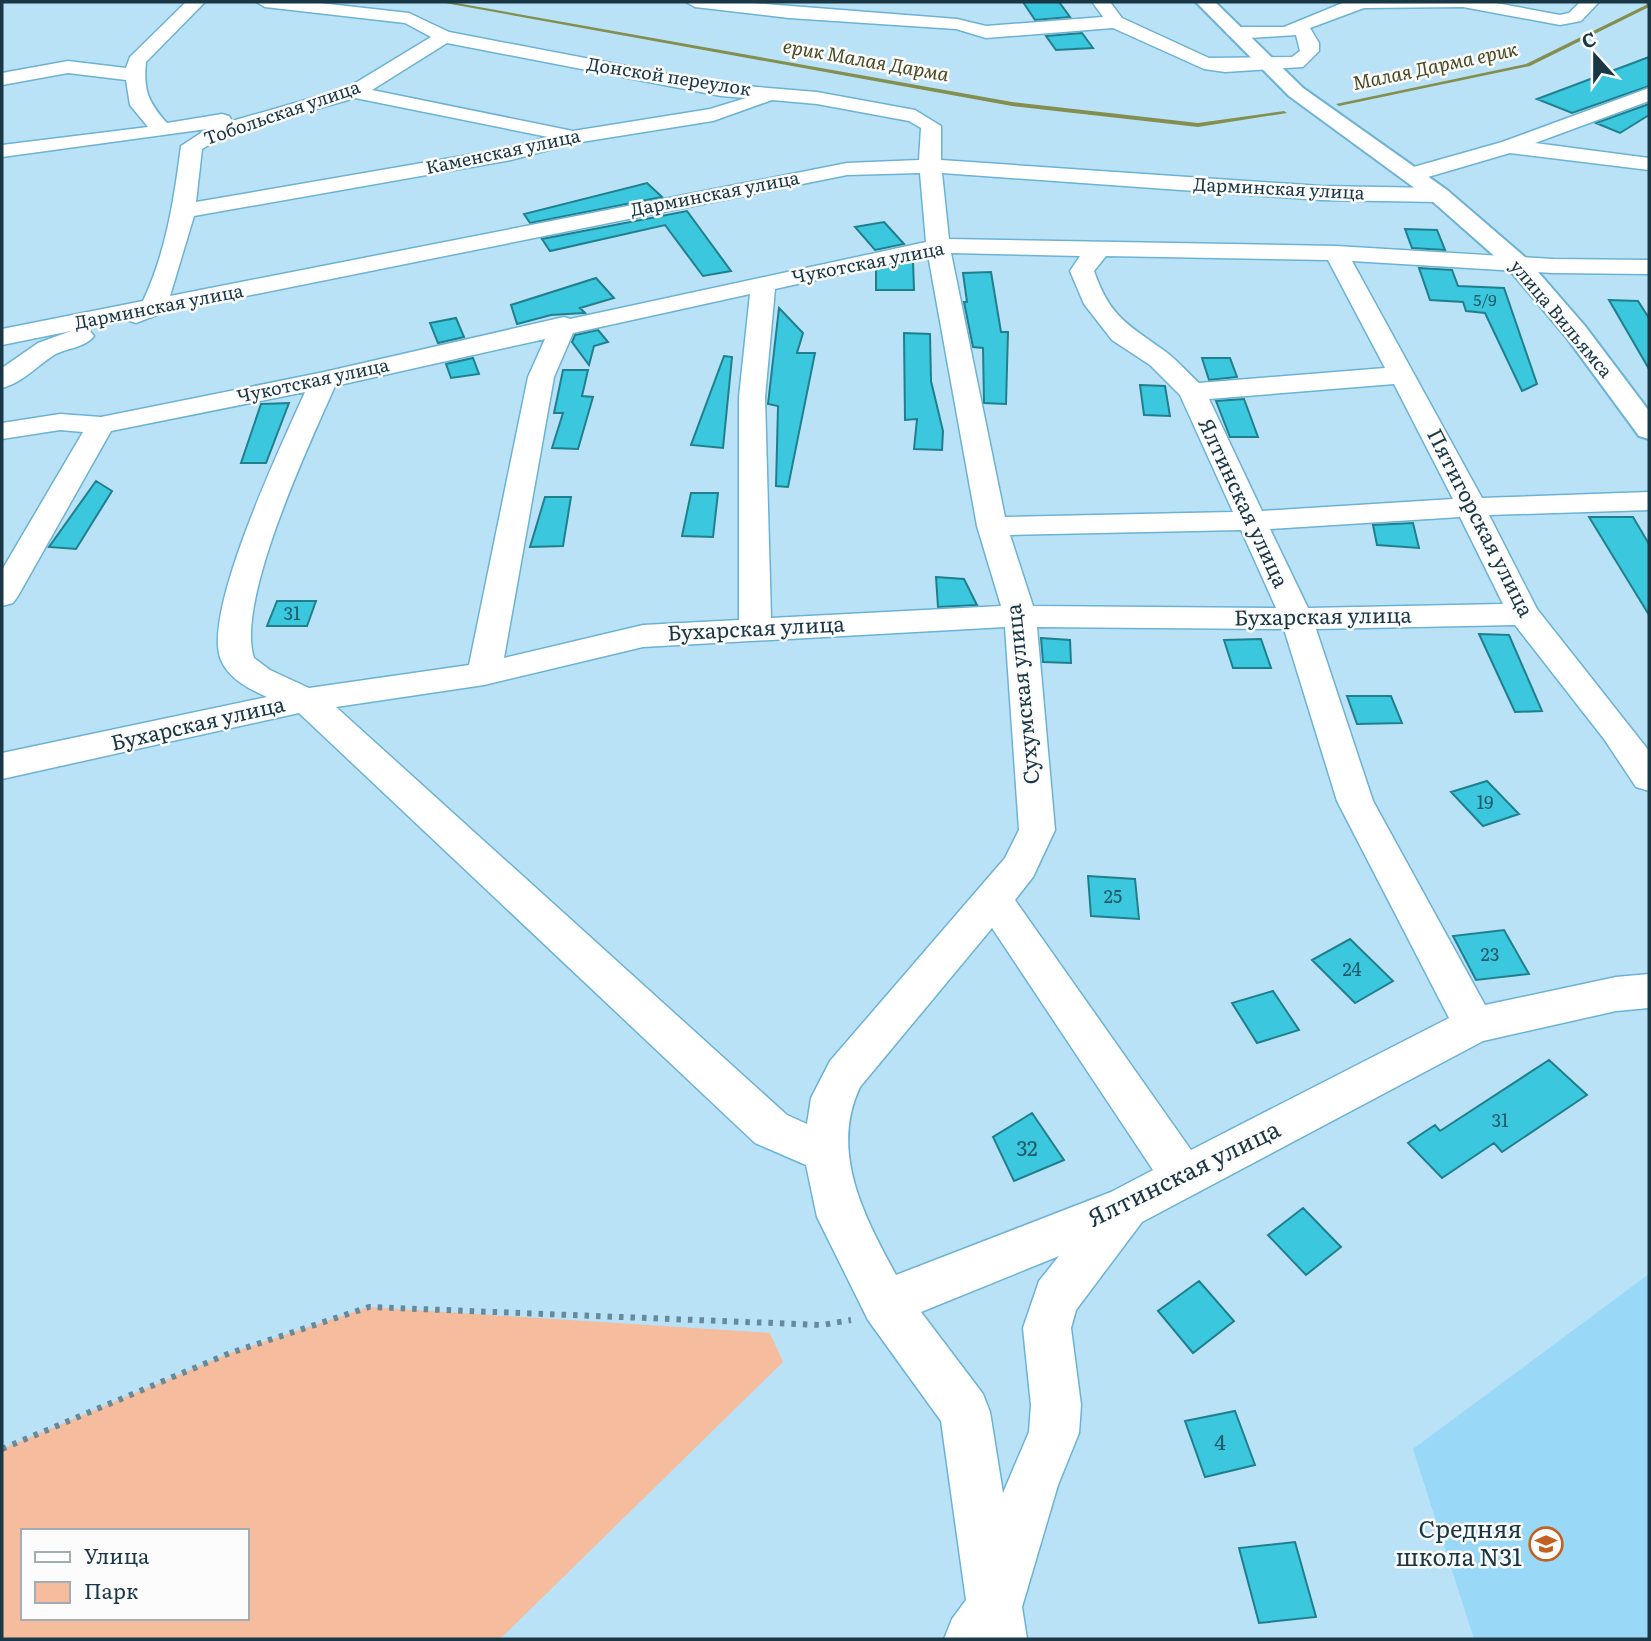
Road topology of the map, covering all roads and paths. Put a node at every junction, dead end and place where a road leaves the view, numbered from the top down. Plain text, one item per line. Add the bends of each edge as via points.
1 (196, 2) edge
2 (265, 2) edge
3 (695, 2) edge
4 (947, 2) edge
5 (1101, 2) edge
6 (1205, 2) edge
7 (1366, 2) edge
8 (1464, 2) edge
9 (1590, 2) edge
10 (788, 7) edge
11 (1116, 22) junction
12 (957, 24) junction
13 (1299, 27) junction
14 (1235, 33) junction
15 (444, 37) junction
16 (1268, 65) junction
17 (135, 76) junction
18 (2, 79) edge
19 (354, 92) junction
20 (778, 93) junction
21 (1649, 93) edge
22 (271, 114) junction
23 (931, 129) joint
24 (163, 131) junction
25 (573, 136) junction
26 (1509, 146) junction
27 (2, 150) edge
28 (1649, 164) edge
29 (930, 166) junction
30 (1411, 175) junction
31 (1439, 195) junction
32 (184, 211) junction
33 (938, 246) junction
34 (1101, 248) junction
35 (1336, 253) junction
36 (1517, 263) junction
37 (1649, 267) edge
38 (763, 285) junction
39 (152, 309) junction
40 (564, 326) junction
41 (2, 337) edge
42 (1402, 375) junction
43 (2, 380) edge
44 (324, 380) junction
45 (1192, 392) junction
46 (101, 425) junction
47 (1649, 430) edge
48 (2, 431) edge
49 (1649, 501) edge
50 (1471, 507) junction
51 (1253, 521) junction
52 (992, 526) junction
53 (2, 596) edge
54 (1524, 614) junction
55 (1020, 616) junction
56 (1297, 620) junction
57 (753, 629) junction
58 (233, 645) joint
59 (484, 674) junction
60 (306, 700) junction
61 (2, 766) edge
62 (1649, 778) edge
63 (993, 899) junction
64 (1649, 991) edge
65 (1474, 1025) junction
66 (825, 1152) junction
67 (1184, 1177) junction
68 (1127, 1207) junction
69 (886, 1303) junction
70 (2, 1449) edge
71 (989, 1628) edge

1 - 17 street via 137,61
2 - 15 street, Донской переулок via 409,18
3 - 10 street
4 - 12 street
5 - 11 street
6 - 14 main road, улица Вильямса
7 - 8 street
7 - 13 street
8 - 9 street via 1560,20 1575,17
10 - 12 street
11 - 12 street via 993,32
11 - 16 street via 1204,62
13 - 14 street via 1281,33
13 - 16 street via 1311,43 1311,52 1296,63
14 - 16 main road, улица Вильямса
15 - 19 street, Тобольская улица
15 - 20 street, Донской переулок via 720,90
16 - 30 main road, улица Вильямса via 1328,118
17 - 18 street via 83,65
17 - 24 street via 140,106
19 - 22 street, Тобольская улица
19 - 25 street
20 - 23 street, Донской переулок via 915,116 928,122
20 - 25 street, Каменская улица via 713,115
21 - 26 street
22 - 24 street
22 - 32 street, Тобольская улица via 218,131 192,146
23 - 29 street, Сухумская улица
24 - 27 street
25 - 32 street, Каменская улица via 511,154
26 - 28 street
26 - 30 street
29 - 31 street, Дарминская улица via 1321,193
29 - 33 street, Сухумская улица
29 - 39 street, Дарминская улица via 847,169 735,189
30 - 31 main road, улица Вильямса
31 - 36 main road, улица Вильямса
32 - 39 street, Тобольская улица
33 - 34 street, Чукотская улица
33 - 38 street, Чукотская улица
33 - 52 street, Сухумская улица
34 - 35 street, Чукотская улица
34 - 45 street, Ялтинская улица via 1082,271 1096,304 1121,334 1159,359
35 - 36 street, Чукотская улица
35 - 42 street, Пятигорская улица
36 - 37 street, Чукотская улица
36 - 47 main road, улица Вильямса
38 - 40 street, Чукотская улица
38 - 57 street via 752,397
39 - 41 street, Дарминская улица
39 - 43 street via 47,348
40 - 44 street, Чукотская улица
40 - 59 street via 541,377
42 - 45 street
42 - 50 street, Пятигорская улица
44 - 46 street, Чукотская улица
44 - 58 street via 266,517
45 - 51 street, Ялтинская улица
46 - 48 street via 60,422
46 - 53 street
49 - 50 street
50 - 51 street
50 - 54 street, Пятигорская улица
51 - 52 street
51 - 56 street, Ялтинская улица
52 - 55 street, Сухумская улица
54 - 56 street, Бухарская улица
54 - 62 street, Пятигорская улица
55 - 56 street, Бухарская улица
55 - 57 street, Бухарская улица
55 - 63 street, Сухумская улица via 1037,830 1020,867
56 - 65 street, Ялтинская улица via 1355,801
57 - 59 street, Бухарская улица via 643,636
58 - 60 street via 247,671
59 - 60 street, Бухарская улица
60 - 61 street, Бухарская улица
60 - 66 street via 771,1129
63 - 66 street, Сухумская улица via 845,1074 833,1098
63 - 67 street
64 - 65 street, Ялтинская улица
65 - 67 street, Ялтинская улица
66 - 69 street via 840,1217
67 - 68 street, Ялтинская улица
68 - 69 street, Ялтинская улица
68 - 71 street via 1056,1298 1047,1328 1056,1405 1054,1433 1032,1484
69 - 70 path via 870,1316 822,1325 369,1307 230,1353
69 - 71 street via 965,1412

